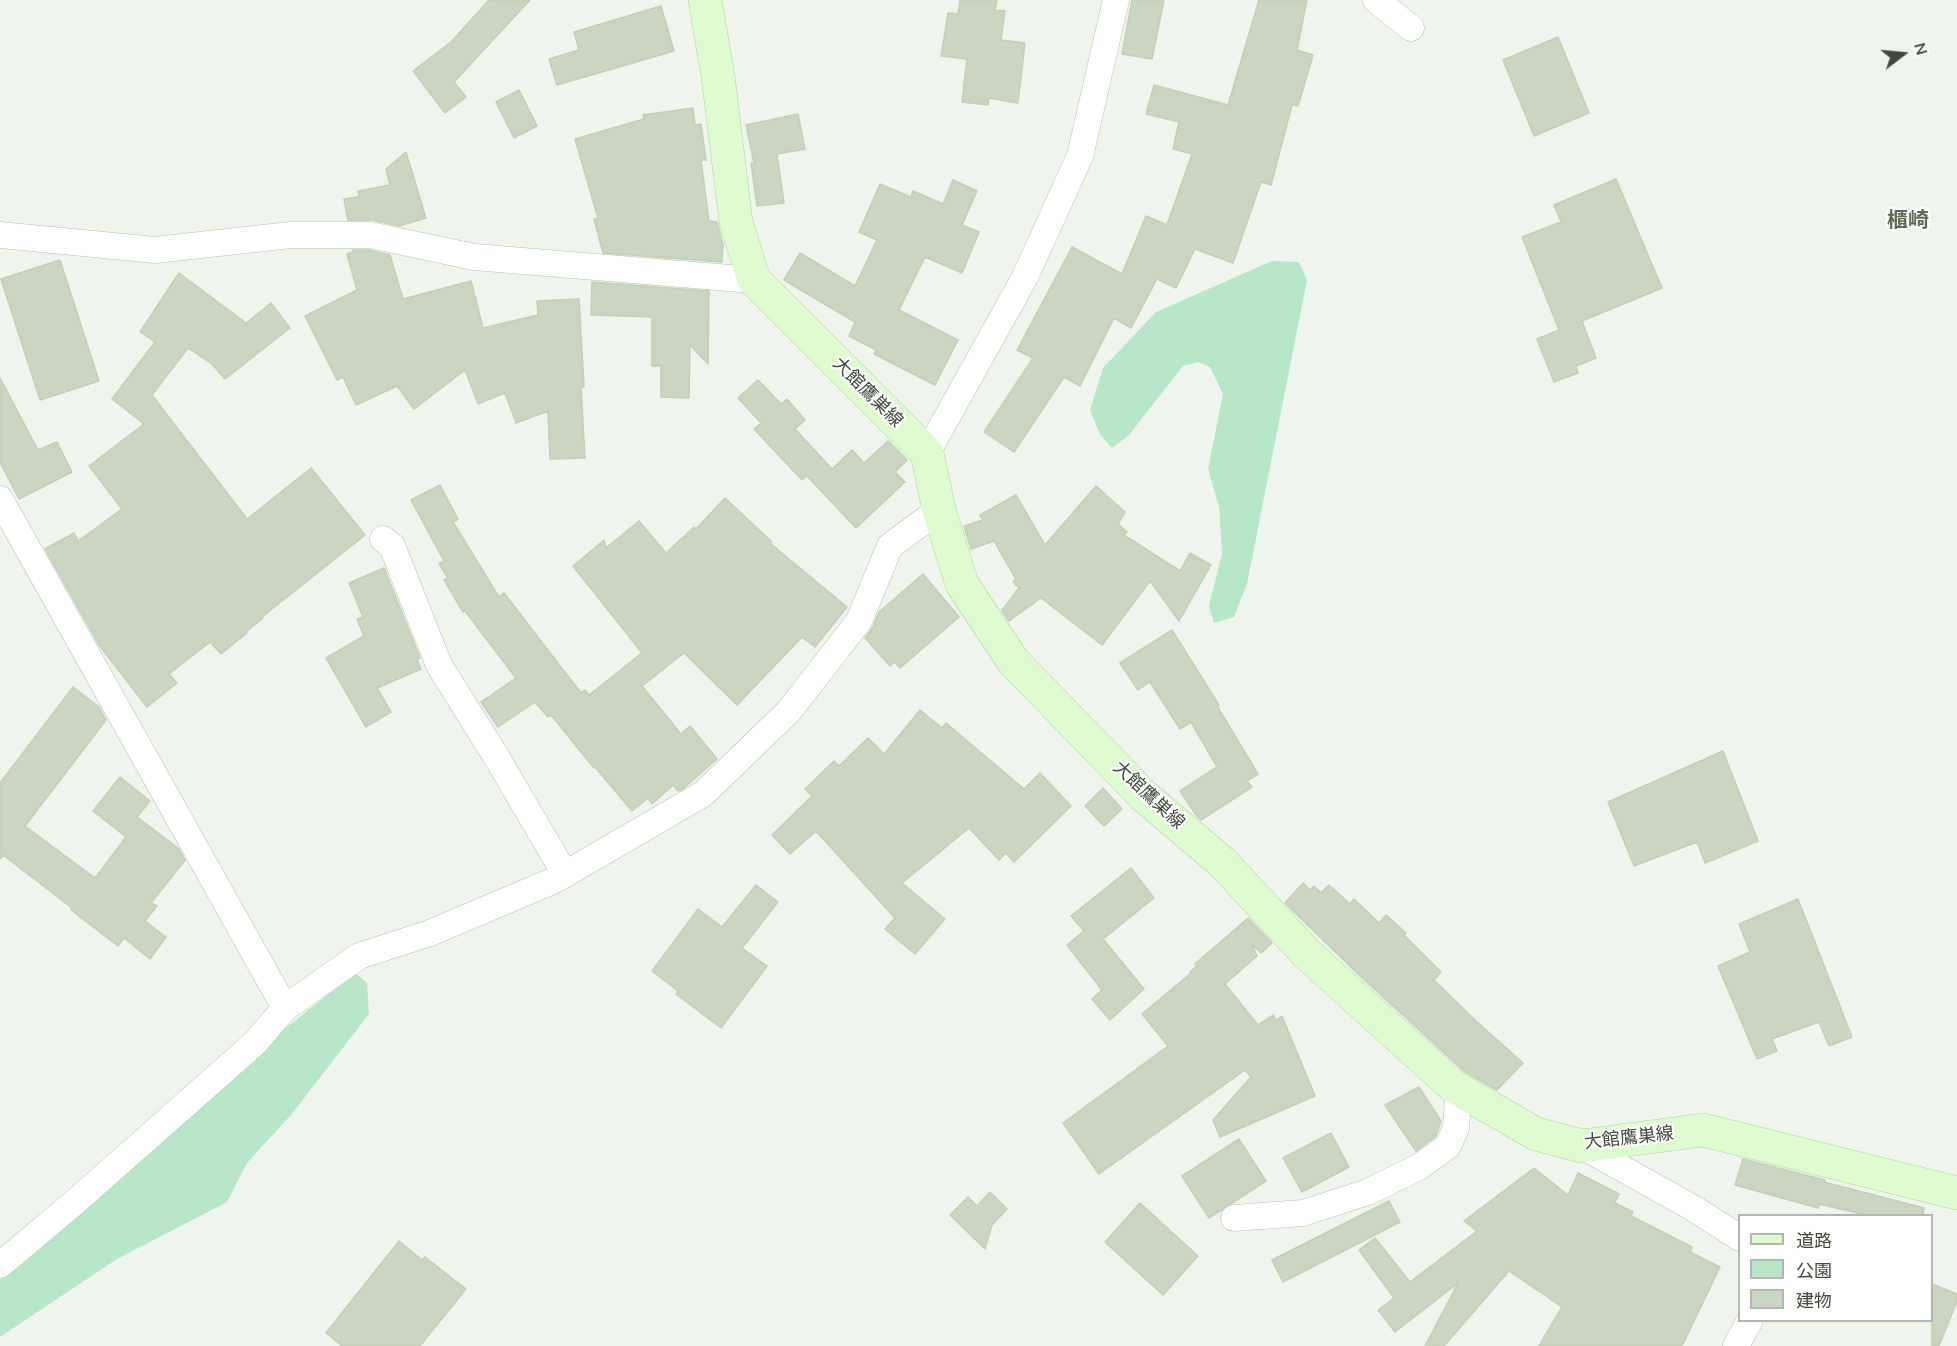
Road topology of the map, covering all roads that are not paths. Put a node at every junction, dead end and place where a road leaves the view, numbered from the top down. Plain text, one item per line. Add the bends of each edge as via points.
1 (705, 0) edge
2 (1116, 0) edge
3 (1376, 0) edge
4 (1411, 28) dead end
5 (0, 235) edge
6 (753, 280) junction
7 (927, 453) junction
8 (0, 499) edge
9 (939, 510) junction
10 (383, 539) dead end
11 (564, 874) junction
12 (285, 1008) junction
13 (1459, 1089) junction
14 (1581, 1146) junction
15 (1957, 1193) edge
16 (1234, 1218) dead end
17 (1738, 1237) edge
18 (0, 1265) edge
19 (1749, 1322) edge
20 (1736, 1346) edge

1 - 6 main road, 大館鷹巣線 via 736,222
2 - 7 street via 1080,156 1025,277
3 - 4 street
5 - 6 street via 155,250 291,235 370,235 474,257
6 - 7 main road, 大館鷹巣線
7 - 9 main road, 大館鷹巣線
8 - 12 street
9 - 11 street via 890,546 859,621 789,711 702,794
9 - 13 main road, 大館鷹巣線 via 962,584 1012,661 1144,796 1224,864 1307,954
10 - 11 street via 392,546 439,665
11 - 12 street via 430,933 360,956
12 - 18 street via 255,1043
13 - 14 main road, 大館鷹巣線 via 1536,1134
13 - 16 street via 1456,1128 1448,1146 1419,1167 1368,1192 1303,1213
14 - 15 main road, 大館鷹巣線 via 1703,1130
14 - 17 street
19 - 20 street

